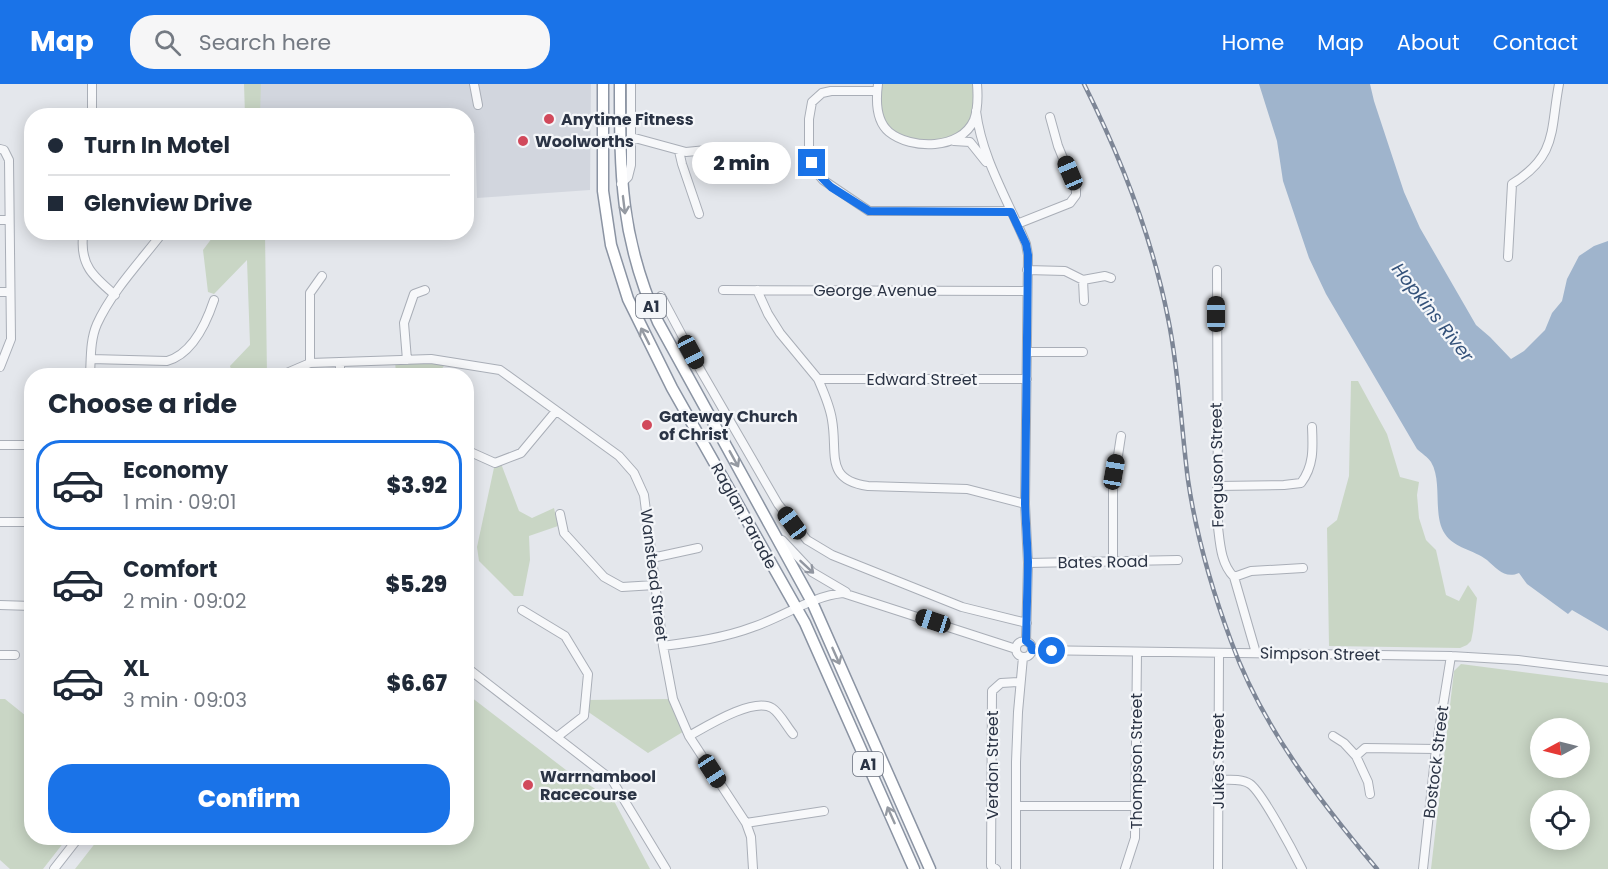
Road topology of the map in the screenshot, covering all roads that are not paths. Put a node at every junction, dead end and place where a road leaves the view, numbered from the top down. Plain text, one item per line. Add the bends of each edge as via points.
1 (92, 84) edge
2 (603, 84) edge
3 (620, 84) edge
4 (631, 84) edge
5 (977, 84) edge
6 (1559, 84) edge
7 (477, 86) edge
8 (878, 87) edge
9 (478, 105) dead end
10 (92, 108) edge
11 (976, 111) junction
12 (1050, 117) dead end
13 (631, 137) junction
14 (953, 141) junction
15 (727, 148) dead end
16 (0, 149) edge
17 (679, 151) junction
18 (994, 173) junction
19 (621, 184) junction
20 (1011, 212) junction
21 (699, 214) dead end
22 (0, 220) edge
23 (9, 220) junction
24 (1017, 224) junction
25 (83, 240) edge
26 (156, 240) edge
27 (1509, 257) dead end
28 (1027, 270) junction
29 (1217, 270) dead end
30 (322, 276) dead end
31 (1111, 278) dead end
32 (1083, 280) junction
33 (425, 290) dead end
34 (723, 290) dead end
35 (757, 290) junction
36 (1027, 291) junction
37 (0, 292) edge
38 (10, 292) junction
39 (115, 295) junction
40 (661, 296) dead end
41 (214, 300) dead end
42 (1084, 301) dead end
43 (1027, 352) junction
44 (1083, 352) dead end
45 (91, 359) junction
46 (407, 360) junction
47 (340, 362) junction
48 (310, 363) junction
49 (1, 364) edge
50 (90, 368) edge
51 (298, 368) edge
52 (340, 368) edge
53 (701, 371) junction
54 (688, 378) junction
55 (1027, 379) junction
56 (818, 380) junction
57 (672, 388) junction
58 (556, 411) junction
59 (1312, 427) dead end
60 (1121, 436) dead end
61 (0, 445) edge
62 (24, 445) edge
63 (474, 454) edge
64 (1217, 486) junction
65 (759, 504) junction
66 (1025, 504) junction
67 (560, 514) dead end
68 (0, 522) edge
69 (24, 522) edge
70 (698, 548) dead end
71 (652, 558) junction
72 (1178, 560) dead end
73 (1028, 562) junction
74 (1113, 562) junction
75 (1303, 568) dead end
76 (1234, 577) junction
77 (655, 585) junction
78 (853, 596) junction
79 (812, 602) junction
80 (0, 605) edge
81 (24, 606) edge
82 (796, 608) junction
83 (522, 610) dead end
84 (1027, 623) junction
85 (1026, 641) junction
86 (663, 646) junction
87 (1016, 649) junction
88 (1032, 650) junction
89 (1137, 652) junction
90 (1219, 653) junction
91 (1256, 653) junction
92 (0, 655) edge
93 (15, 655) dead end
94 (1451, 656) junction
95 (1023, 657) junction
96 (1608, 671) edge
97 (474, 673) edge
98 (1020, 682) junction
99 (793, 734) dead end
100 (689, 736) junction
101 (1333, 736) dead end
102 (557, 737) junction
103 (1436, 749) junction
104 (1356, 756) junction
105 (1217, 780) junction
106 (1370, 794) dead end
107 (1017, 806) junction
108 (1136, 806) junction
109 (824, 811) dead end
110 (746, 823) junction
111 (73, 845) edge
112 (54, 869) edge
113 (666, 869) edge
114 (753, 869) edge
115 (914, 869) edge
116 (930, 869) edge
117 (996, 869) edge
118 (1016, 869) edge
119 (1125, 869) edge
120 (1218, 869) edge
121 (1302, 869) edge
122 (1423, 869) edge

1 - 10 street
57 -> 2 highway, Raglan Parade / A1 via 635,317 611,245 603,183
3 - 19 highway, Raglan Parade / A1
4 - 13 street, Raglan Parade
5 - 11 street
6 - 27 street via 1548,148 1524,177 1512,184
7 - 9 street
8 - 14 street via 878,113 887,130 919,144
8 - 20 street via 822,93 812,102 809,152 817,173 831,187 869,211
11 - 14 street via 968,129
11 - 18 street
12 - 24 street via 1076,195 1065,206
13 - 17 street
13 - 19 street, Raglan Parade via 631,170
14 - 18 street via 970,142
15 - 17 street
16 - 23 street via 9,160
17 - 21 street
18 - 20 street
19 -> 54 highway, Raglan Parade / A1 via 637,269 658,322
20 - 24 street
22 - 23 street
23 - 38 street
24 - 28 street via 1026,244
25 - 39 street via 84,261
26 - 39 street
28 - 32 street via 1065,271
28 - 36 street
29 - 64 street, Ferguson Street
30 - 48 street via 310,293
31 - 32 street
32 - 42 street
33 - 46 street via 414,294 404,323
34 - 35 street, George Avenue
35 - 36 street, George Avenue
35 - 56 street via 780,333
36 - 43 street
37 - 38 street
38 - 49 street via 11,339
39 - 45 street via 97,324
40 - 53 street
41 - 45 street via 208,319 176,358
43 - 44 street
43 - 55 street
45 - 50 street
46 - 47 street, Wanstead Street
46 - 58 street, Wanstead Street via 430,359 500,370
47 - 48 street, Wanstead Street
47 - 52 street
48 - 51 street, Wanstead Street
53 - 54 street
53 - 84 street via 778,504 807,540 832,555 962,607
54 - 57 highway
54 -> 65 highway, Raglan Parade / A1
55 - 56 street, Edward Street
55 - 66 street
56 - 66 street via 832,420 836,469 853,484 967,489
57 - 82 highway, Raglan Parade / A1
58 - 63 street via 521,453 495,463
58 - 71 street, Wanstead Street via 619,456 634,472 644,495
59 - 64 street via 1314,452 1301,483
60 - 74 street via 1113,488
61 - 62 street
64 - 76 street, Ferguson Street via 1221,548 1227,571
65 -> 78 street via 800,561 824,581
65 - 79 highway, Raglan Parade / A1
66 - 73 street
67 - 77 street via 564,533 604,577 622,587
68 - 69 street
70 - 71 street
71 - 77 street, Wanstead Street
72 - 74 street, Bates Road
73 - 74 street, Bates Road
73 - 84 street
75 - 76 street via 1251,571
76 - 91 street, Ferguson Street
77 - 86 street, Wanstead Street
78 - 79 street via 833,594
78 - 87 street
79 - 82 street
79 -> 116 highway, Raglan Parade / A1
80 - 81 street
82 - 86 street via 729,634
115 -> 82 highway, Raglan Parade / A1
83 - 102 street via 565,636 588,674 584,716
84 - 85 street
85 - 87 street
85 - 88 street
86 - 100 street, Wanstead Street via 673,699
87 - 95 street
88 - 89 street, Simpson Street
88 - 95 street
89 - 90 street, Simpson Street
89 - 108 street, Thompson Street
90 - 91 street, Simpson Street
90 - 105 street, Jukes Street
91 - 94 street, Simpson Street
92 - 93 street
94 - 96 street, Simpson Street
94 - 103 street, Bostock Street
95 - 98 street, Verdon Street
97 - 102 street
98 - 107 street, Verdon Street
98 - 117 street, Verdon Street via 1001,683 992,691 991,866
99 - 100 street via 772,709 756,705
100 - 110 street, Wanstead Street
101 - 104 street
102 - 113 street via 612,780
103 - 104 street via 1365,748
103 - 122 street, Bostock Street
104 - 106 street
105 - 120 street, Jukes Street
105 - 121 street via 1252,785
107 - 108 street
107 - 118 street, Verdon Street
108 - 119 street, Thompson Street via 1135,838
109 - 110 street
110 - 114 street, Wanstead Street
111 - 112 street

